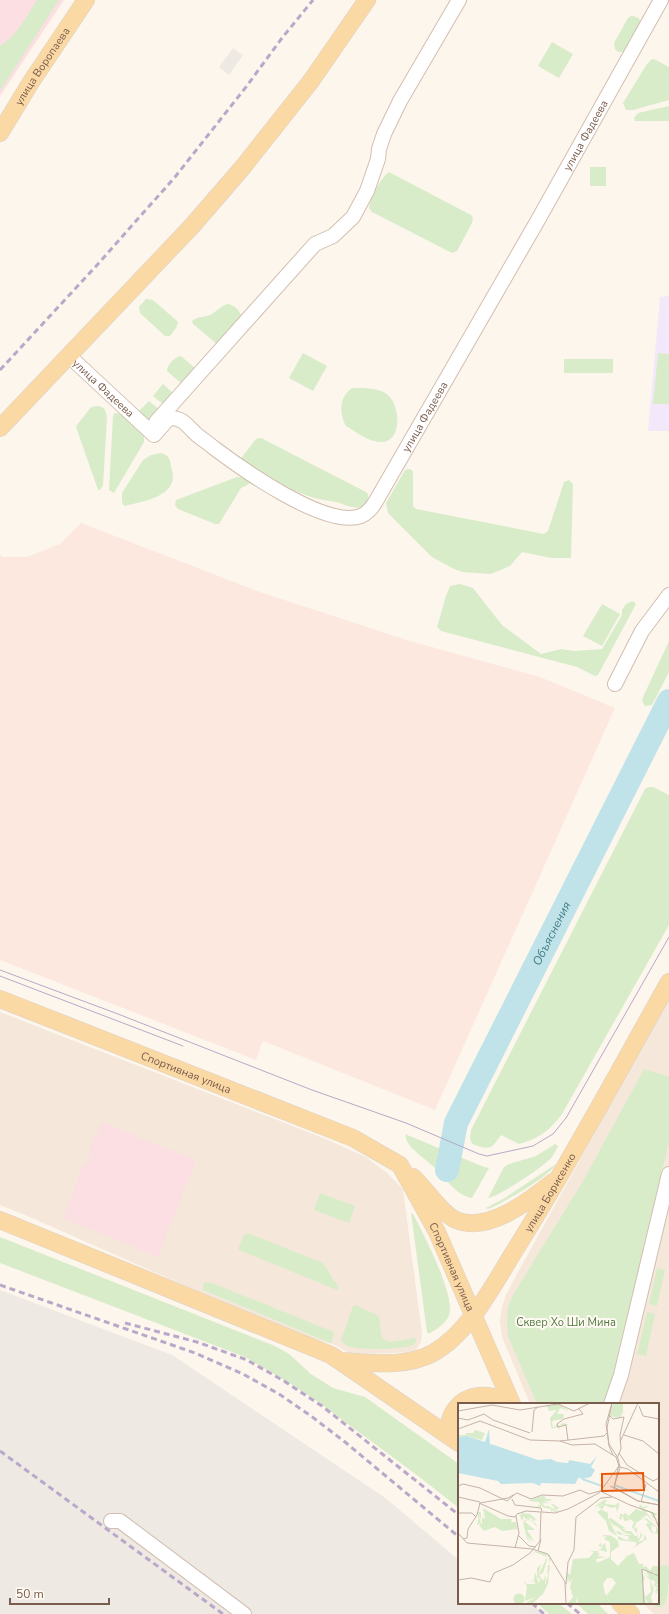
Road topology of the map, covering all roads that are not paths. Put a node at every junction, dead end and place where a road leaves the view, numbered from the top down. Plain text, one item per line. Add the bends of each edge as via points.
1 (86, 0) edge
2 (367, 0) edge
3 (459, 0) edge
4 (661, 0) edge
5 (0, 133) edge
6 (69, 356) junction
7 (0, 428) edge
8 (149, 430) junction
9 (669, 595) edge
10 (615, 684) dead end
11 (669, 982) edge
12 (0, 999) edge
13 (400, 1165) junction
14 (669, 1174) edge
15 (561, 1176) junction
16 (0, 1220) edge
17 (474, 1314) junction
18 (340, 1361) junction
19 (461, 1403) edge
20 (509, 1403) edge
21 (511, 1403) edge
22 (611, 1403) edge
23 (458, 1405) edge
24 (454, 1439) edge
25 (111, 1521) dead end
26 (621, 1604) edge
27 (244, 1614) edge
28 (631, 1614) edge

1 - 5 main road, улица Воропаева
2 - 6 main road, улица Фадеева via 311,81 243,167 192,226
3 - 8 street via 400,101 384,134 367,191 354,217 333,236 315,244
4 - 8 street, улица Фадеева via 491,304 367,513 345,517 312,509 248,473 197,435 183,420 170,418 154,435
6 - 7 main road, улица Фадеева
6 - 8 street, улица Фадеева
9 - 10 street via 642,631
11 - 15 main road, улица Борисенко
12 - 13 main road, Спортивная улица via 352,1138
13 - 15 main road via 444,1211 454,1219 467,1223 490,1221 530,1199
13 - 17 main road, Спортивная улица via 437,1232
14 - 22 street via 621,1375
15 - 17 main road, улица Борисенко
16 - 18 main road, Спортивная улица via 331,1355
17 - 18 main road, Спортивная улица via 448,1343 419,1359 395,1363
17 - 21 main road
18 - 24 main road
19 - 20 main road via 483,1396
23 - 24 main road via 450,1420
25 - 27 street via 120,1521
26 - 28 main road

